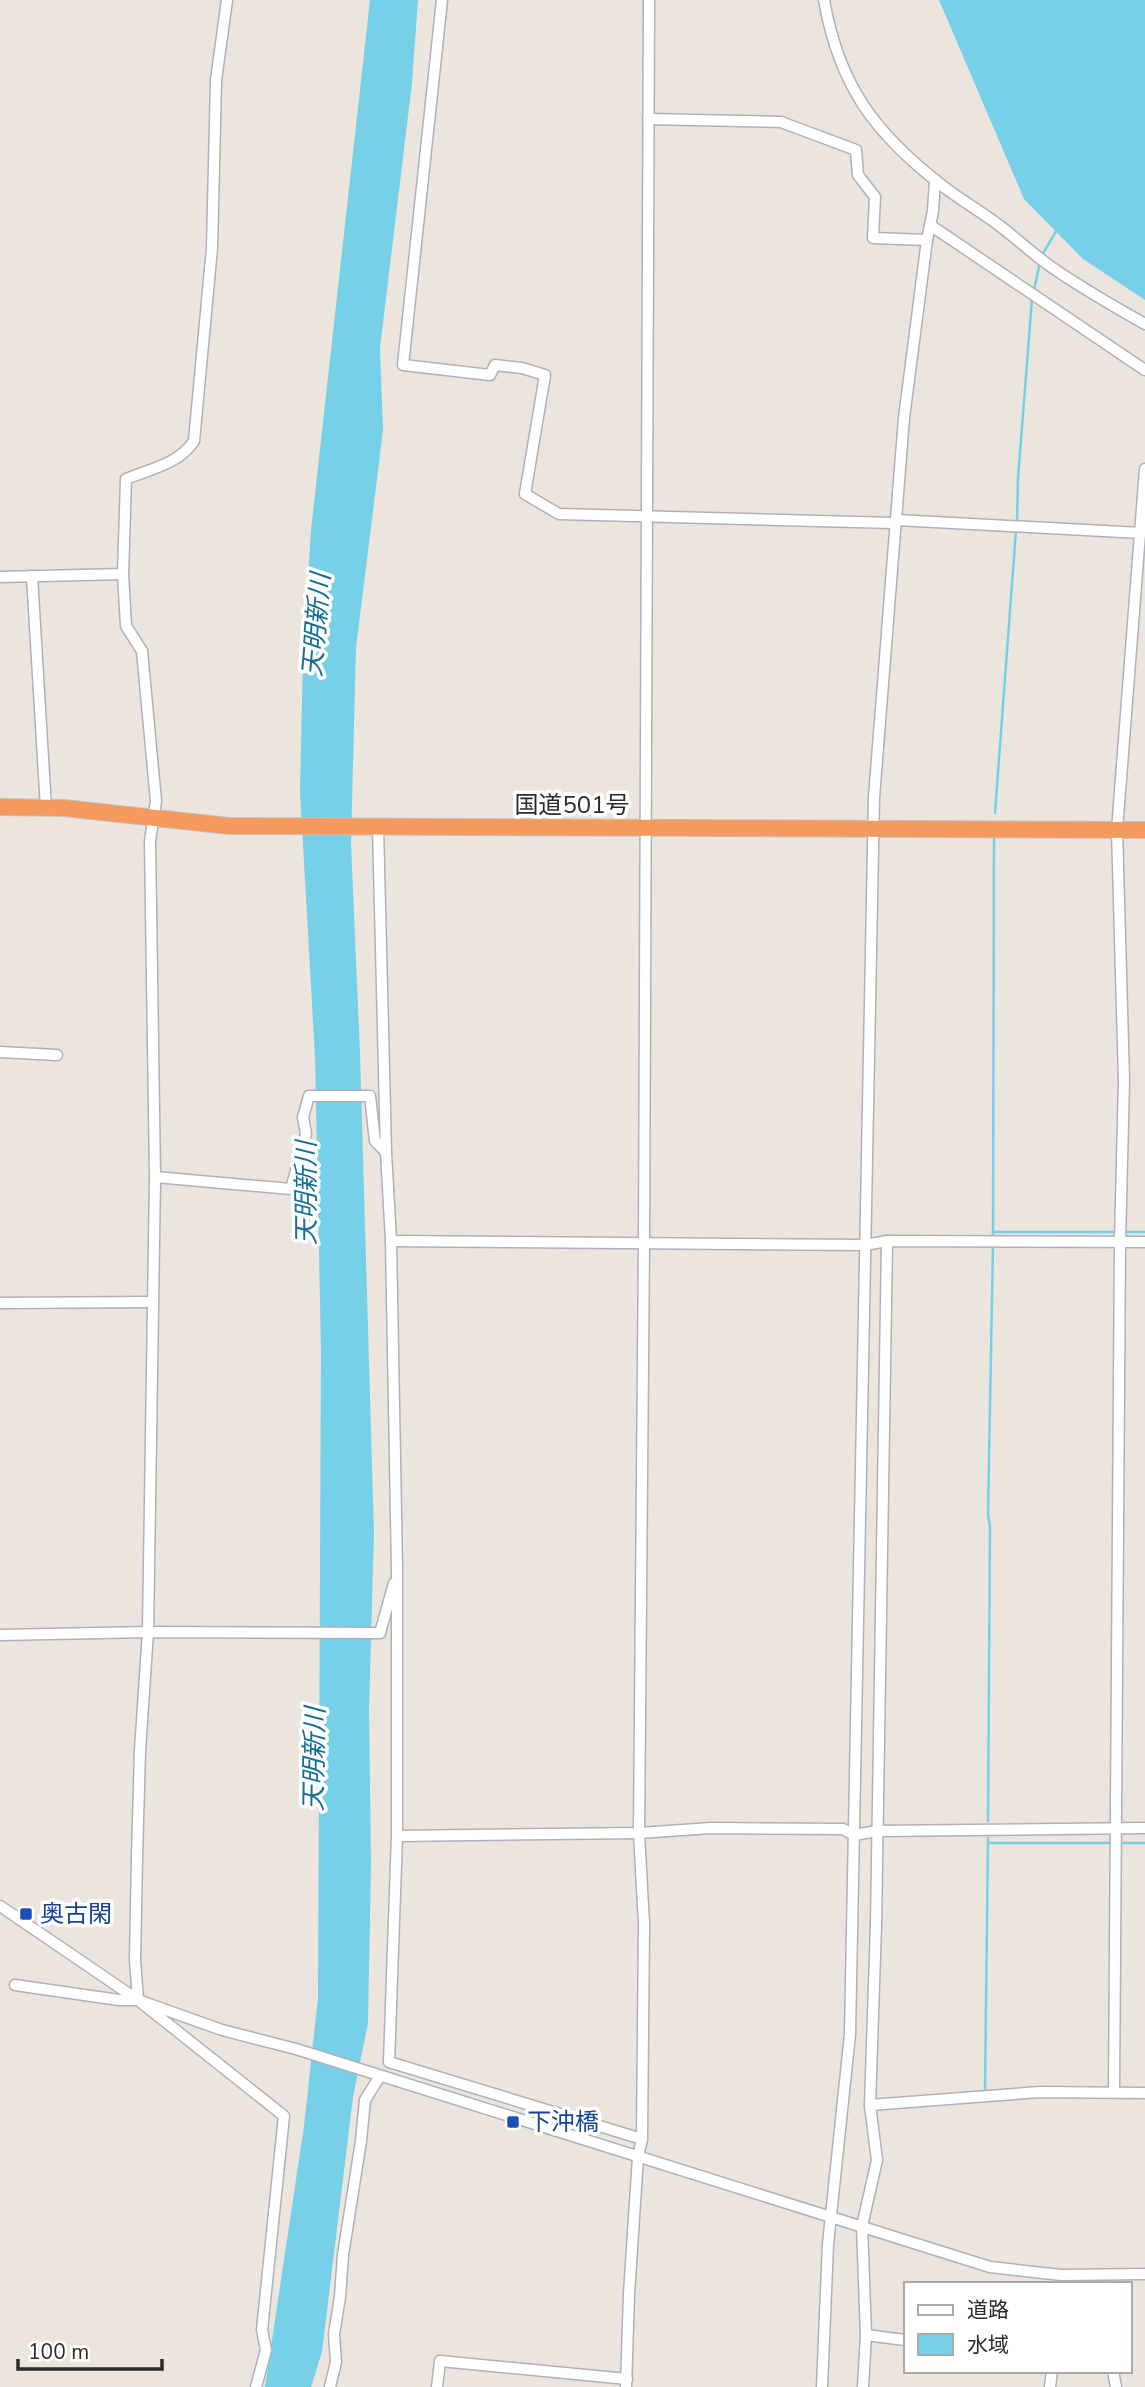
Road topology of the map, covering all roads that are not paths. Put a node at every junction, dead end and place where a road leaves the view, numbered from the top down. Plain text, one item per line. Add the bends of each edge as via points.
1 (228, 0) edge
2 (442, 0) edge
3 (649, 0) edge
4 (824, 0) edge
5 (648, 119) junction
6 (935, 180) junction
7 (930, 225) junction
8 (927, 240) junction
9 (1145, 324) edge
10 (1145, 370) edge
11 (1145, 469) edge
12 (646, 516) junction
13 (897, 520) junction
14 (1141, 533) junction
15 (123, 574) junction
16 (32, 576) junction
17 (0, 577) edge
18 (0, 807) edge
19 (47, 807) junction
20 (153, 819) junction
21 (374, 826) junction
22 (646, 828) junction
23 (873, 829) junction
24 (1117, 830) junction
25 (1145, 830) edge
26 (0, 1052) edge
27 (57, 1055) dead end
28 (386, 1152) junction
29 (155, 1177) junction
30 (391, 1241) junction
31 (887, 1241) junction
32 (644, 1242) junction
33 (1120, 1242) junction
34 (1145, 1242) edge
35 (864, 1245) junction
36 (152, 1302) junction
37 (0, 1303) edge
38 (397, 1569) junction
39 (148, 1632) junction
40 (0, 1635) edge
41 (1116, 1828) junction
42 (1145, 1828) edge
43 (877, 1831) junction
44 (639, 1833) junction
45 (854, 1835) junction
46 (397, 1836) junction
47 (0, 1906) edge
48 (15, 1985) dead end
49 (138, 2000) junction
50 (375, 2074) junction
51 (1114, 2092) junction
52 (1145, 2093) edge
53 (870, 2105) junction
54 (642, 2139) junction
55 (638, 2157) junction
56 (831, 2217) junction
57 (862, 2226) junction
58 (1145, 2274) edge
59 (866, 2335) junction
60 (904, 2340) edge
61 (626, 2383) edge
62 (256, 2387) edge
63 (330, 2387) edge
64 (437, 2387) edge
65 (822, 2387) edge
66 (863, 2387) edge

1 - 15 street via 215,80 212,247 194,441 177,459 126,479
2 - 12 street via 403,365 490,375 495,365 545,375 525,494 559,514
3 - 5 street
4 - 6 street via 832,37 852,88 877,126
5 - 8 street via 782,122 856,150 858,175 875,197 873,238
5 - 12 street
6 - 7 street
6 - 9 street via 1049,265
7 - 8 street
7 - 10 street
8 - 13 street via 904,418
11 - 14 street
12 - 13 street
12 - 22 street
13 - 14 street
13 - 23 street
14 - 24 street
15 - 16 street
15 - 20 street via 126,626 142,651 156,801
16 - 17 street
16 - 19 street
18 - 19 highway, 国道501号
19 - 20 highway, 国道501号
20 - 21 highway, 国道501号 via 229,826
20 - 29 street
21 - 22 highway, 国道501号
21 - 28 street
22 - 23 highway, 国道501号
22 - 32 street
23 - 24 highway, 国道501号
23 - 35 street
24 - 25 highway, 国道501号
24 - 33 street via 1124,1080
26 - 27 street
28 - 29 street via 375,1140 370,1096 309,1097 303,1117 306,1134 291,1189
28 - 30 street
29 - 36 street
30 - 32 street
30 - 38 street
31 - 33 street
31 - 35 street
31 - 43 street
32 - 35 street
32 - 44 street
33 - 34 street
33 - 41 street
35 - 45 street
36 - 37 street
36 - 39 street
38 - 39 street via 380,1633
38 - 46 street
39 - 40 street
39 - 49 street via 137,1857
41 - 42 street
41 - 43 street
41 - 51 street
43 - 45 street
43 - 53 street
44 - 45 street via 710,1828 843,1829
44 - 46 street
44 - 54 street via 644,1924
45 - 56 street via 849,2035
46 - 54 street via 389,2062
47 - 49 street
48 - 49 street
49 - 50 street
49 - 62 street via 284,2116 262,2330 266,2350
50 - 55 street
50 - 63 street via 365,2100 342,2255 334,2334 336,2362
51 - 52 street
51 - 53 street via 1040,2092
53 - 57 street via 877,2160
54 - 55 street
55 - 56 street
55 - 61 street
56 - 57 street
56 - 65 street
57 - 58 street via 1000,2270
57 - 59 street
59 - 60 street
59 - 66 street
61 - 64 street via 440,2361

